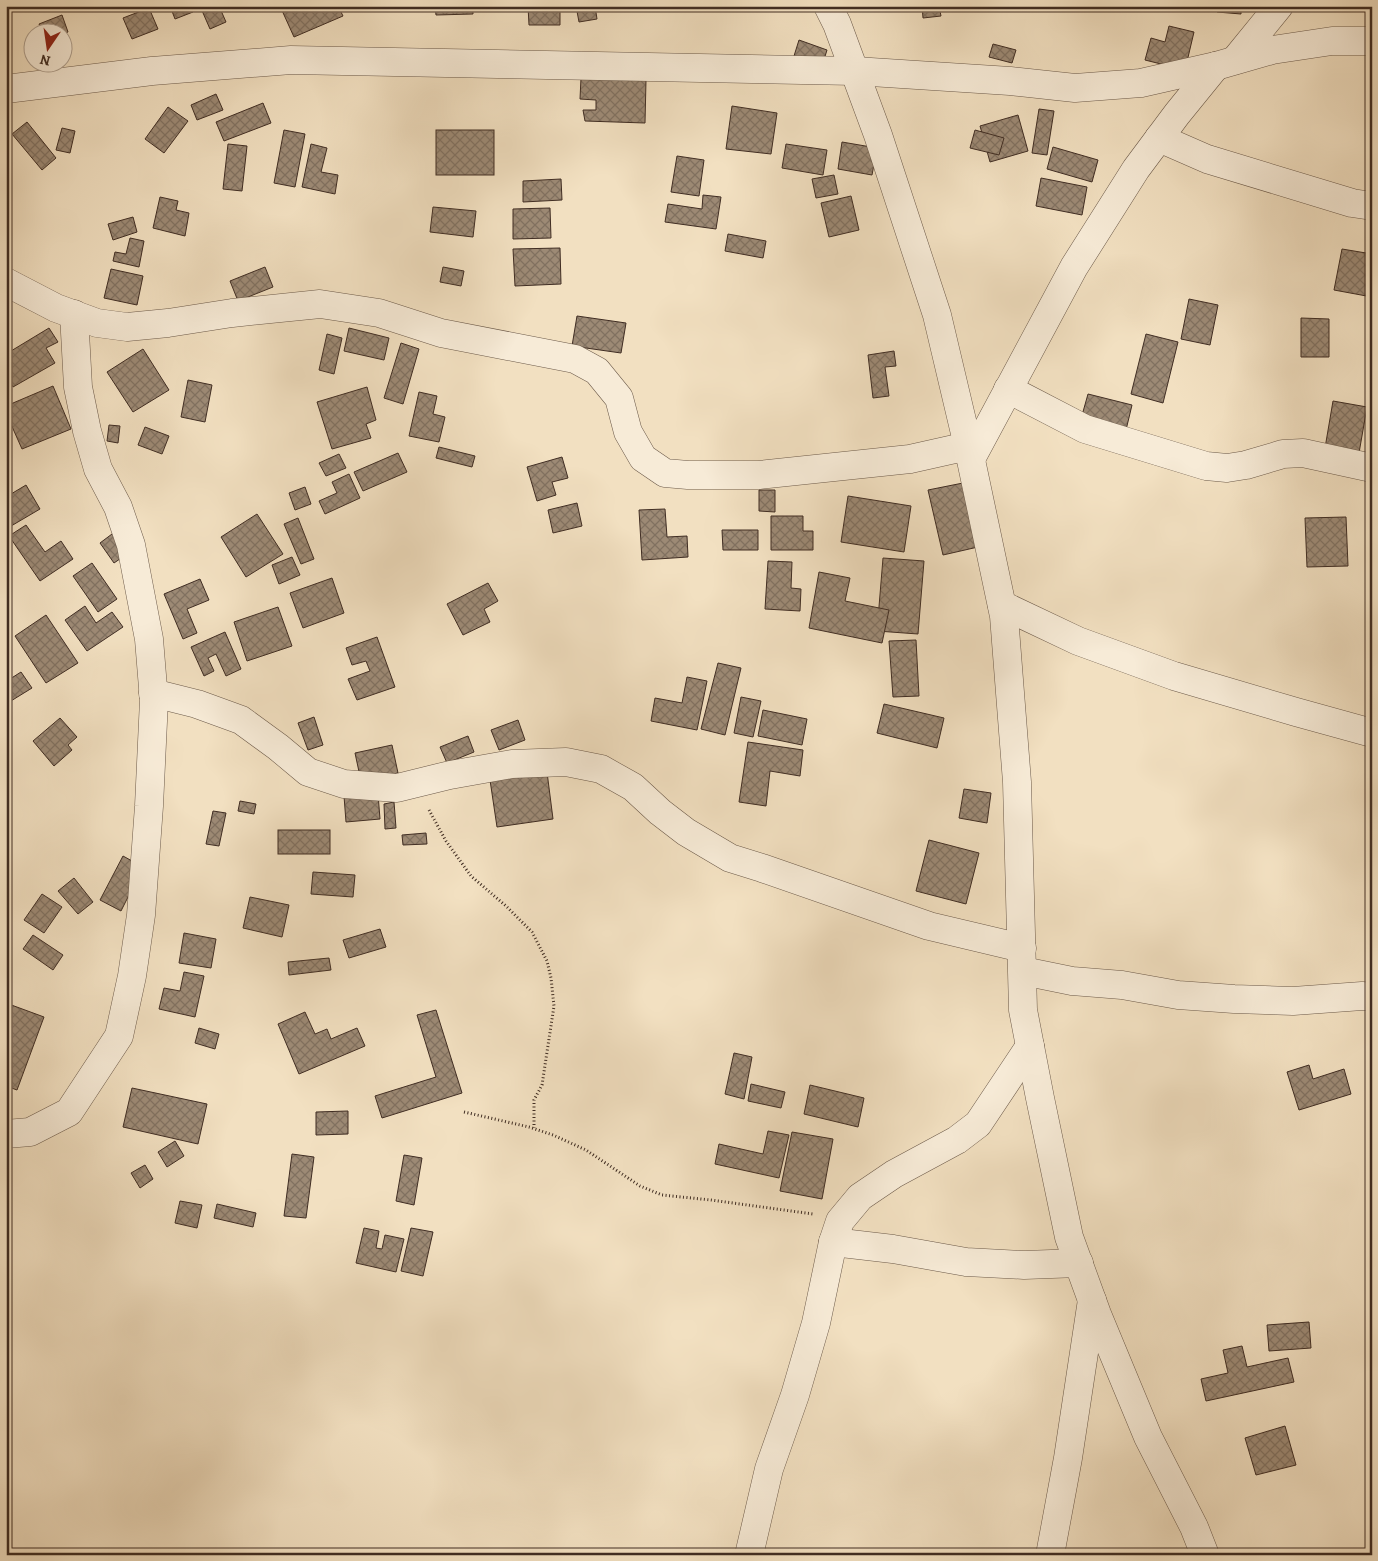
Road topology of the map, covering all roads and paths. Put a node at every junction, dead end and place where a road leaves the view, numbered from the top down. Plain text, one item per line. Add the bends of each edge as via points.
1 (828, 6) edge
2 (1278, 6) edge
3 (1372, 41) edge
4 (1226, 63) junction
5 (855, 71) junction
6 (6, 89) edge
7 (1159, 138) junction
8 (1372, 206) edge
9 (6, 282) edge
10 (74, 314) junction
11 (1008, 388) junction
12 (969, 453) junction
13 (1372, 468) edge
14 (1002, 605) junction
15 (153, 693) junction
16 (1372, 733) edge
17 (415, 783) junction
18 (1022, 960) junction
19 (1372, 997) edge
20 (1030, 1046) junction
21 (464, 1112) dead end
22 (534, 1128) junction
23 (6, 1134) edge
24 (837, 1231) junction
25 (1079, 1263) junction
26 (1092, 1300) junction
27 (749, 1555) edge
28 (1050, 1555) edge
29 (1205, 1555) edge

1 - 5 street
2 - 4 street
3 - 4 street via 1280,48
4 - 5 street via 1141,83 1075,88
4 - 7 street
5 - 6 street via 291,60 152,71
5 - 12 street via 937,315
7 - 8 street via 1207,159 1352,203
7 - 11 street via 1074,267
9 - 10 street
10 - 12 street via 97,323 127,327 320,304 379,313 441,333 575,359 597,371 618,398 628,432 643,458 665,473 759,475
10 - 15 street via 78,387 86,431 98,469 118,507 131,545 149,639
11 - 12 street
11 - 13 street via 1085,429 1206,466 1227,468 1284,454 1303,453
12 - 14 street
14 - 16 street via 1078,642 1174,676
14 - 18 street via 1017,782
15 - 17 street via 241,720 308,772 344,784 397,788
15 - 23 street via 141,915 132,976 118,1036 68,1112 30,1132
17 - 18 street via 512,764 566,762 600,769 633,787 686,832 730,858
17 - 22 path via 446,841 471,876 532,932 547,961 554,1006 542,1085 534,1100
18 - 19 street via 1072,981 1122,985 1178,995 1293,1001
18 - 20 street via 1023,1010
20 - 24 street via 978,1124 957,1140 894,1174 860,1197
20 - 25 street via 1069,1237
21 - 22 path
22 - 24 path via 586,1150 640,1186 662,1195 813,1214
24 - 25 street via 893,1249 966,1262
24 - 27 street via 816,1323 769,1470
25 - 26 street
26 - 28 street
26 - 29 street via 1148,1436

